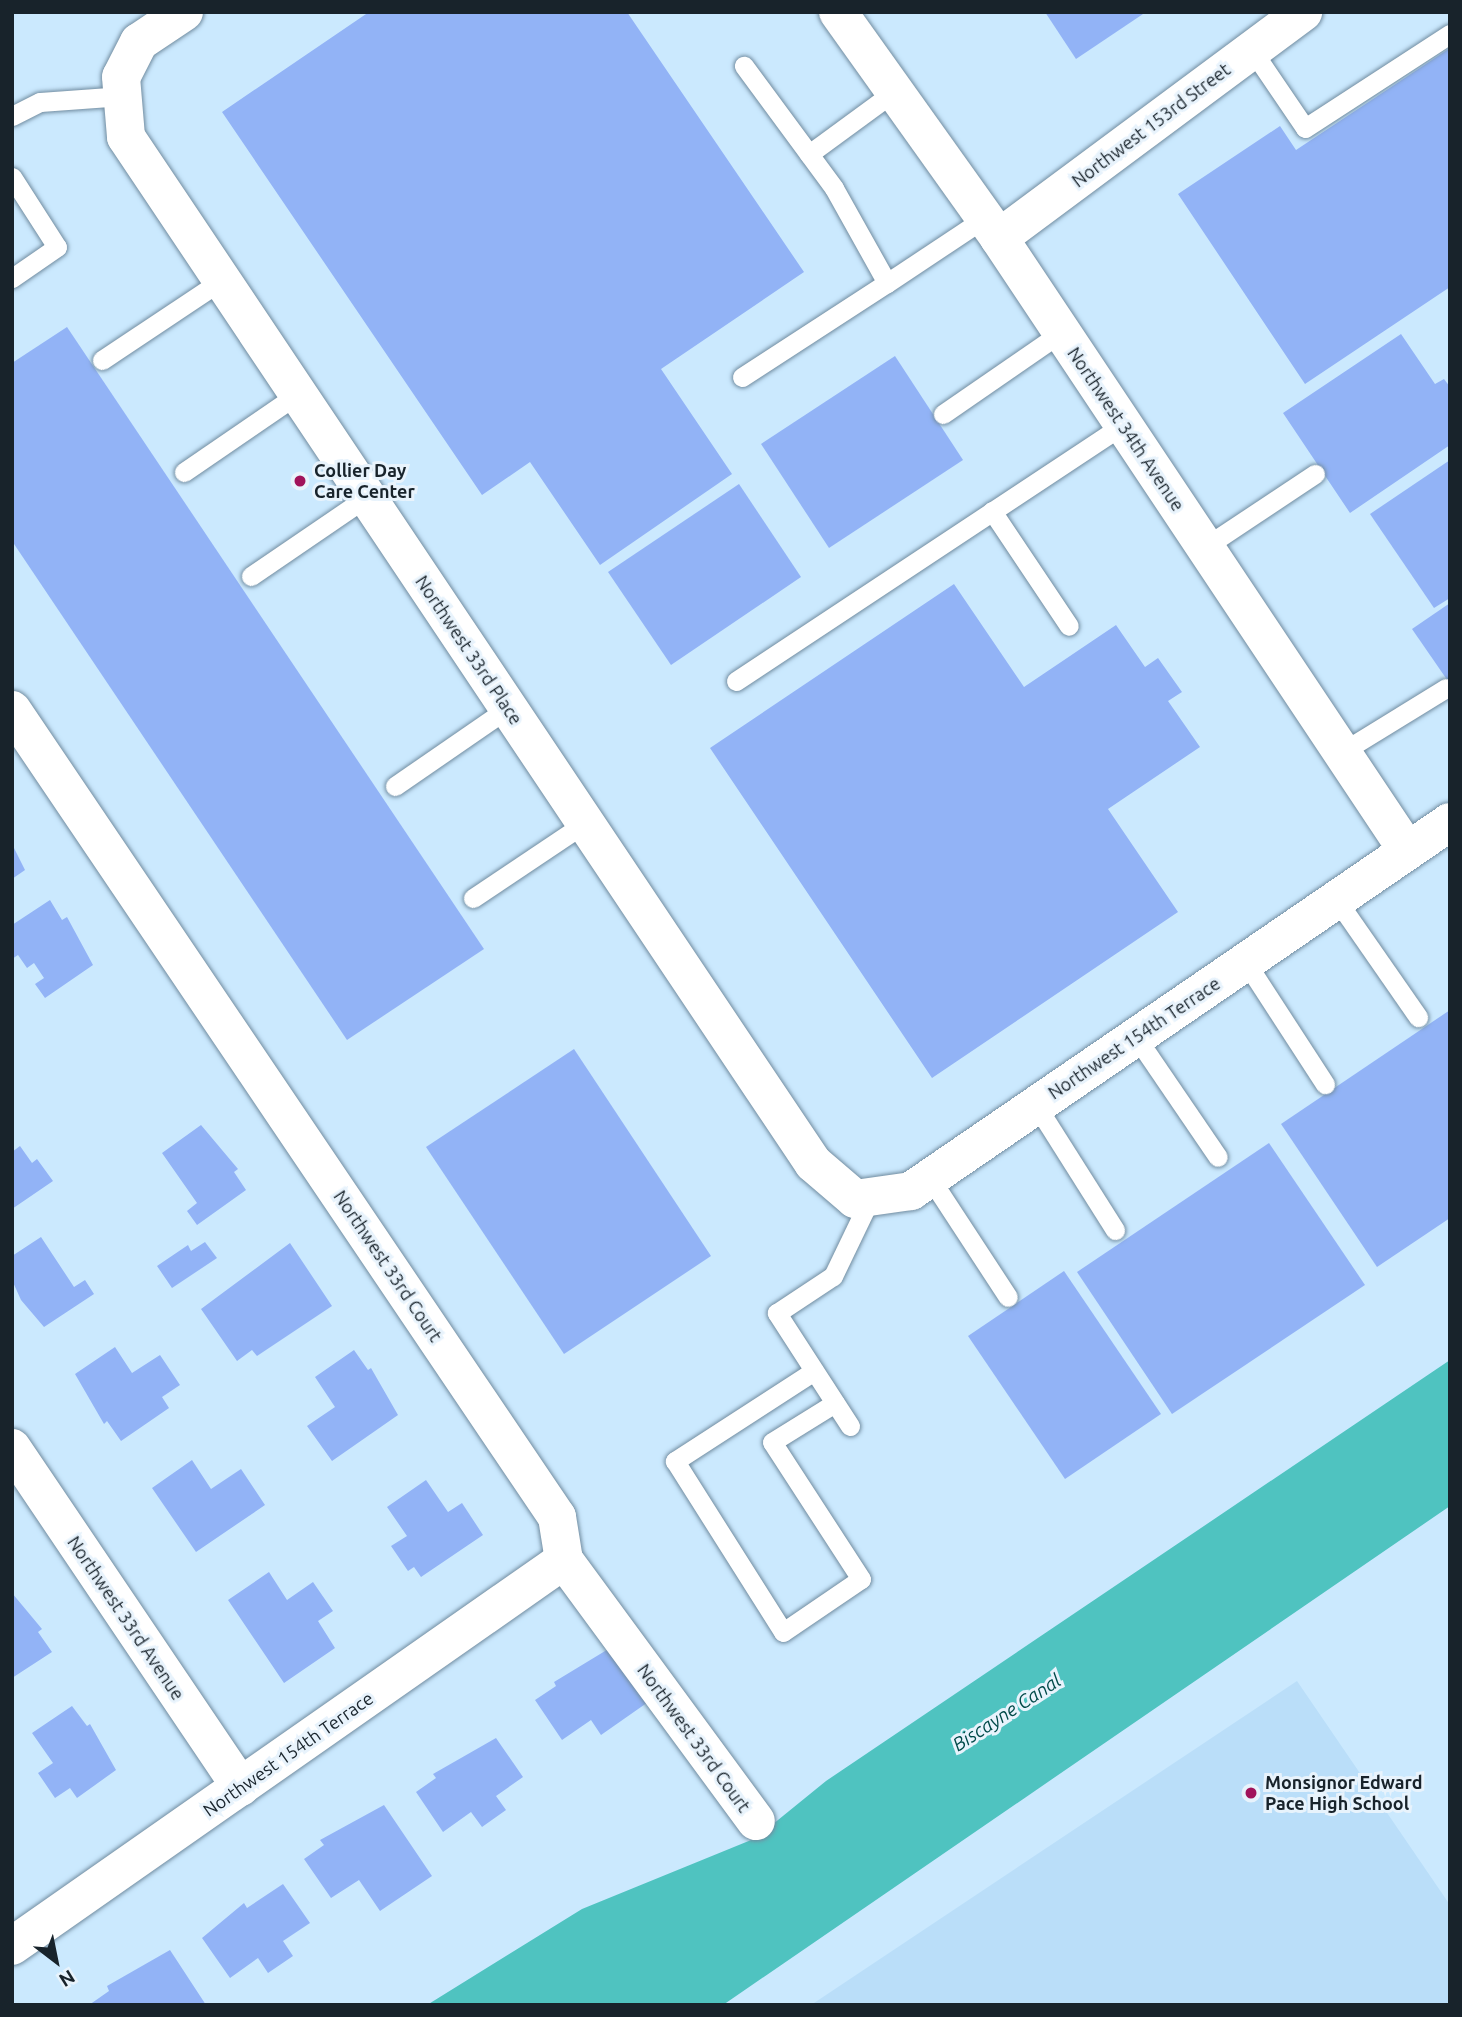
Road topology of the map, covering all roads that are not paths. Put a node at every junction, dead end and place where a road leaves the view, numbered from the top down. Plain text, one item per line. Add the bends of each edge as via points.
1 (184, 12) edge
2 (838, 12) edge
3 (1303, 12) edge
4 (1450, 34) edge
5 (1252, 50) junction
6 (744, 66) dead end
7 (895, 92) junction
8 (123, 96) junction
9 (12, 116) edge
10 (809, 154) junction
11 (12, 177) edge
12 (992, 228) junction
13 (12, 278) edge
14 (222, 280) junction
15 (887, 283) junction
16 (1062, 332) junction
17 (102, 360) dead end
18 (742, 377) dead end
19 (298, 394) junction
20 (943, 414) dead end
21 (1124, 424) junction
22 (184, 472) dead end
23 (1315, 474) dead end
24 (367, 497) junction
25 (992, 511) junction
26 (1205, 547) junction
27 (251, 576) dead end
28 (1069, 626) dead end
29 (736, 681) dead end
30 (1446, 688) dead end
31 (508, 708) junction
32 (12, 710) edge
33 (1342, 752) junction
34 (395, 786) dead end
35 (1450, 822) edge
36 (585, 823) junction
37 (1407, 850) junction
38 (473, 898) dead end
39 (1336, 899) junction
40 (1245, 961) junction
41 (1418, 1017) dead end
42 (1136, 1037) junction
43 (1325, 1084) dead end
44 (1036, 1105) junction
45 (1218, 1157) dead end
46 (813, 1163) joint
47 (930, 1178) junction
48 (872, 1196) junction
49 (1115, 1230) dead end
50 (1008, 1297) dead end
51 (814, 1371) junction
52 (835, 1403) junction
53 (850, 1426) dead end
54 (12, 1448) edge
55 (564, 1560) junction
56 (241, 1787) junction
57 (756, 1821) dead end
58 (12, 1946) edge

1 - 8 street via 139,42 121,77
2 - 7 street, Northwest 34th Avenue
3 - 5 street, Northwest 153rd Street
4 - 5 lane via 1305,128
5 - 12 street, Northwest 153rd Street
6 - 10 lane
7 - 10 lane
7 - 12 street, Northwest 34th Avenue
8 - 9 lane via 40,102
8 - 14 street, Northwest 33rd Place via 126,137
10 - 15 lane via 834,188
11 - 13 lane via 57,247
12 - 15 lane
12 - 16 street, Northwest 34th Avenue
14 - 17 lane
14 - 19 street, Northwest 33rd Place
15 - 18 lane
16 - 20 lane
16 - 21 street, Northwest 34th Avenue
19 - 22 lane
19 - 24 street, Northwest 33rd Place
21 - 25 lane
21 - 26 street, Northwest 34th Avenue
23 - 26 lane
24 - 27 lane
24 - 31 street, Northwest 33rd Place
25 - 28 lane
25 - 29 lane
26 - 33 street, Northwest 34th Avenue
30 - 33 lane
31 - 34 lane
31 - 36 street, Northwest 33rd Place
32 - 55 street, Northwest 33rd Court via 557,1517
33 - 37 street, Northwest 34th Avenue
35 - 37 street, Northwest 154th Terrace
36 - 38 lane
36 - 46 street, Northwest 33rd Place
37 - 39 street, Northwest 154th Terrace
39 - 40 street, Northwest 154th Terrace
39 - 41 lane
40 - 42 street, Northwest 154th Terrace
40 - 43 lane
42 - 44 street, Northwest 154th Terrace
42 - 45 lane
44 - 47 street, Northwest 154th Terrace
44 - 49 lane
46 - 48 street, Northwest 154th Terrace via 855,1199
47 - 48 street, Northwest 154th Terrace via 911,1191
47 - 50 lane
48 - 51 lane via 833,1276 777,1313
51 - 52 lane
51 - 52 lane via 675,1461 783,1632 861,1579 772,1442
52 - 53 lane
54 - 56 street, Northwest 33rd Avenue
55 - 56 street, Northwest 154th Terrace
55 - 57 street, Northwest 33rd Court
56 - 58 street, Northwest 154th Terrace

